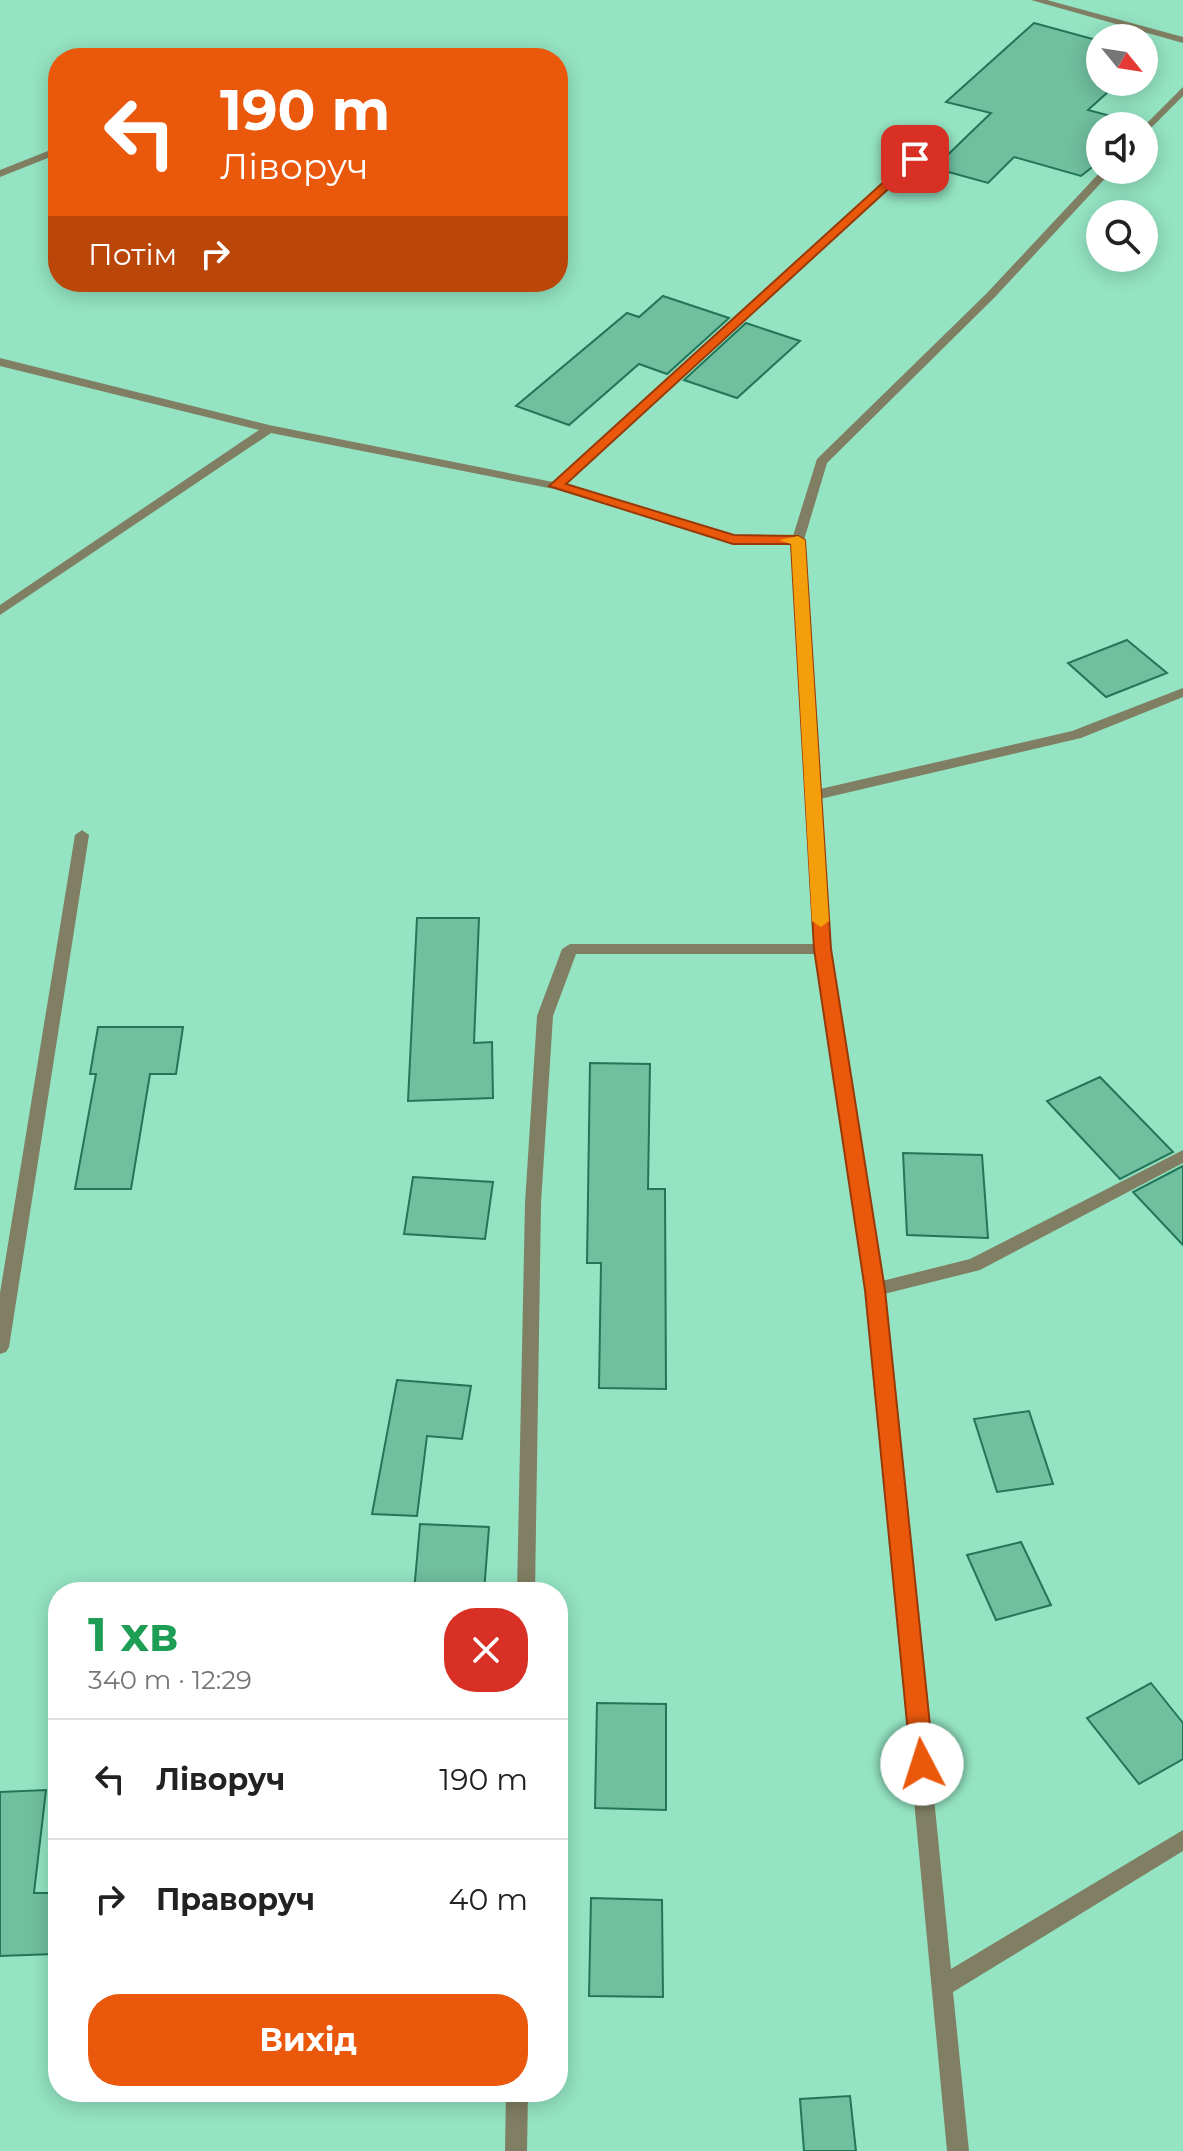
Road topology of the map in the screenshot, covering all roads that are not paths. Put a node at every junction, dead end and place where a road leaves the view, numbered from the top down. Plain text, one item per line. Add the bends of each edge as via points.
1 (1036, 0) edge
2 (1048, 0) edge
3 (1183, 40) edge
4 (1183, 90) edge
5 (1158, 117) edge
6 (937, 139) dead end
7 (48, 154) edge
8 (0, 174) edge
9 (1095, 184) edge
10 (0, 362) edge
11 (269, 429) junction
12 (556, 486) junction
13 (798, 540) junction
14 (0, 611) edge
15 (1183, 692) edge
16 (812, 796) junction
17 (82, 835) dead end
18 (822, 949) junction
19 (1183, 1156) edge
20 (875, 1290) junction
21 (0, 1347) edge
22 (526, 1582) edge
23 (1183, 1840) edge
24 (945, 1985) junction
25 (517, 2102) edge
26 (516, 2151) edge
27 (958, 2151) edge

1 - 2 street
2 - 3 street
4 - 5 street
6 - 12 street
7 - 8 street
9 - 13 street via 821,462
10 - 11 street
11 - 12 street
11 - 14 street
12 - 13 street via 733,539
13 - 16 street
15 - 16 street via 1076,735
16 - 18 street
17 - 21 street
18 - 20 street
18 - 22 street via 570,949 545,1016 533,1203
19 - 20 street via 974,1265
20 - 24 street
23 - 24 street
24 - 27 street
25 - 26 street

